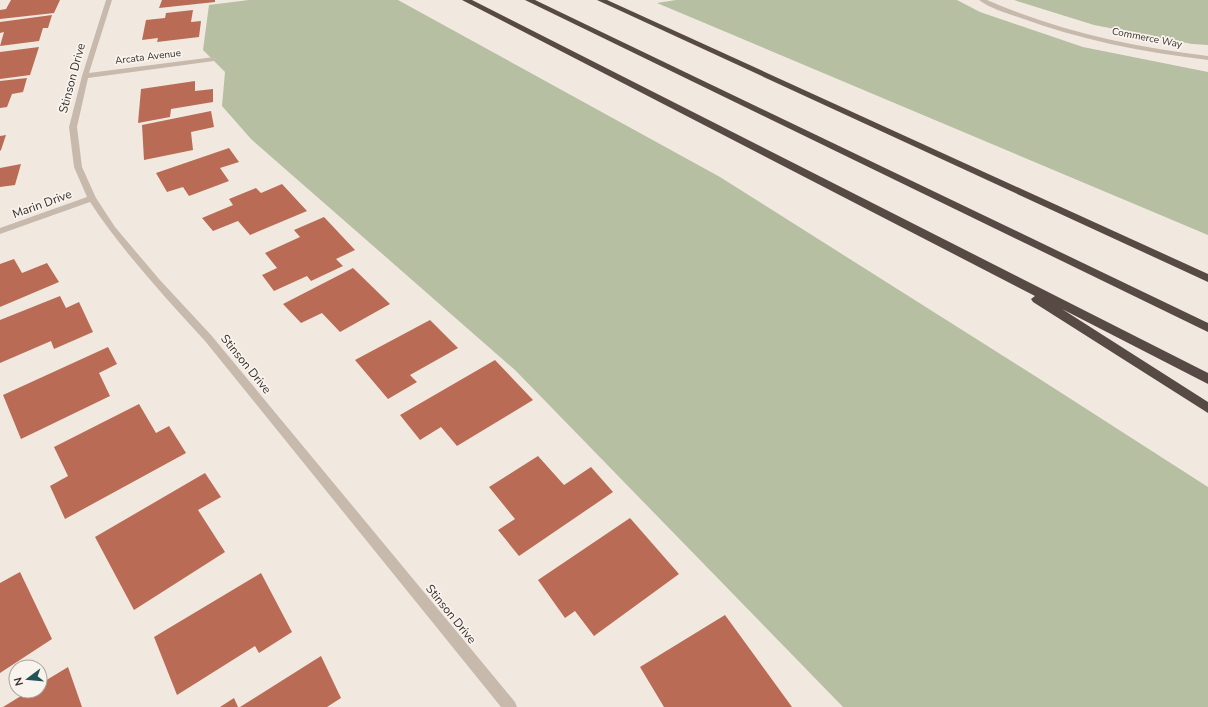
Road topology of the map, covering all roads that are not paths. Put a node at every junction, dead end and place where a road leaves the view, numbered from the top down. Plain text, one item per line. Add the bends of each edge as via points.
1 (109, 0) edge
2 (466, 0) edge
3 (529, 0) edge
4 (601, 0) edge
5 (982, 0) edge
6 (1208, 58) edge
7 (214, 59) dead end
8 (85, 76) junction
9 (92, 198) junction
10 (0, 231) edge
11 (977, 260) junction
12 (1208, 278) edge
13 (1208, 328) edge
14 (1208, 378) edge
15 (1208, 408) edge
16 (510, 707) edge

1 - 8 street, Stinson Drive
2 - 11 highway
3 - 13 highway
4 - 12 highway
5 - 6 street, Commerce Way via 1082,35
7 - 8 street, Arcata Avenue
8 - 9 street, Stinson Drive via 72,127 78,167
9 - 10 street, Marin Drive
9 - 16 street, Stinson Drive via 112,229 213,344
11 - 14 highway
11 - 15 highway

